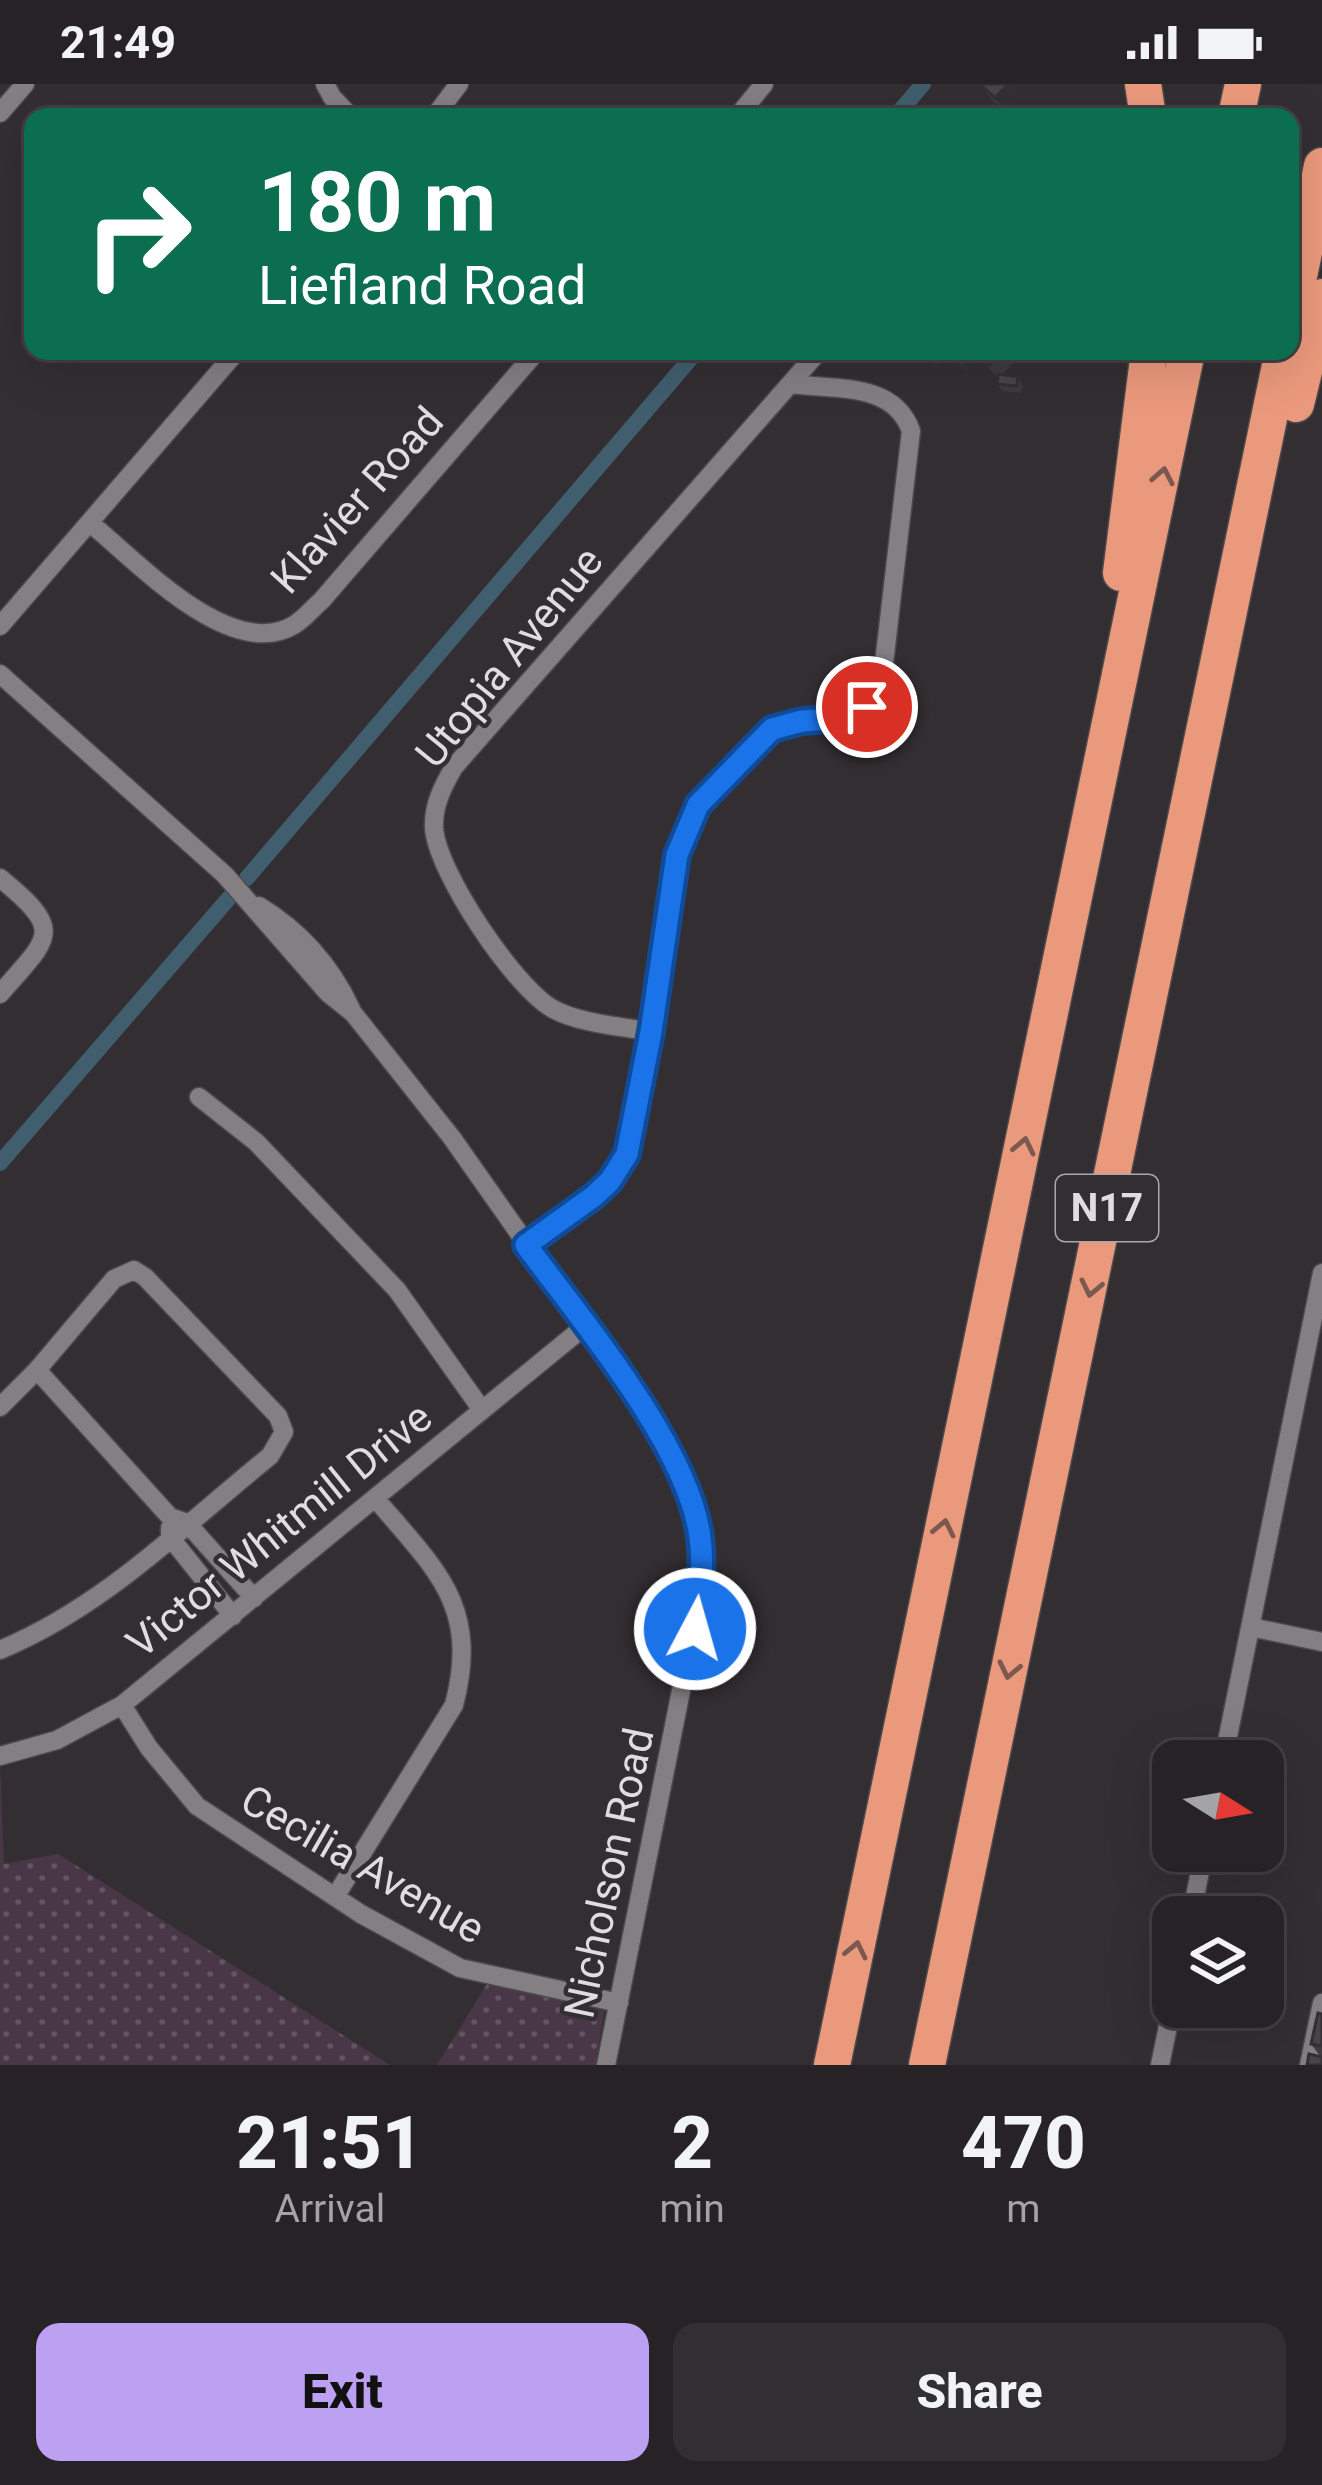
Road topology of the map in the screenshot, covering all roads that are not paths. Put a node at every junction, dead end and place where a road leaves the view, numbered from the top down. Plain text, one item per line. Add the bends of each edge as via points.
1 (25, 84) edge
2 (325, 84) edge
3 (459, 84) edge
4 (764, 84) edge
5 (345, 108) edge
6 (441, 108) edge
7 (744, 108) edge
8 (0, 112) edge
9 (1322, 166) edge
10 (1299, 276) edge
11 (1322, 297) edge
12 (229, 360) edge
13 (529, 360) edge
14 (812, 360) edge
15 (1148, 360) edge
16 (1185, 360) edge
17 (1281, 360) edge
18 (792, 384) junction
19 (90, 523) junction
20 (0, 626) edge
21 (0, 674) edge
22 (1081, 874) junction
23 (0, 878) edge
24 (0, 994) edge
25 (651, 1032) junction
26 (199, 1097) dead end
27 (1109, 1198) junction
28 (526, 1245) junction
29 (1322, 1273) edge
30 (585, 1326) junction
31 (1314, 1345) edge
32 (37, 1370) junction
33 (0, 1407) edge
34 (482, 1410) junction
35 (375, 1498) junction
36 (176, 1526) junction
37 (254, 1598) junction
38 (233, 1616) junction
39 (1251, 1627) junction
40 (1322, 1642) edge
41 (0, 1650) edge
42 (122, 1706) junction
43 (1227, 1740) edge
44 (0, 1756) edge
45 (335, 1898) junction
46 (619, 2003) junction
47 (1322, 2003) edge
48 (1168, 2028) edge
49 (606, 2065) edge
50 (832, 2065) edge
51 (927, 2065) edge
52 (1160, 2065) edge
53 (1309, 2065) edge

1 - 8 street
2 - 5 street
3 - 6 street
4 - 7 street
9 - 10 highway
11 - 27 highway via 1159,1025 1124,1169
12 - 19 street
13 - 19 street, Klavier Road via 322,600 283,629 223,626
14 - 18 street, Utopia Avenue
15 - 22 highway
22 -> 16 highway, N17
17 - 27 highway, N17
18 - 25 street via 888,398 911,431 883,672 867,707 772,729 698,805 677,855
18 - 25 street, Utopia Avenue via 454,767 435,811 450,880 534,996 566,1015
19 - 20 street
21 - 28 street, Nicholson Road via 326,965
50 -> 22 highway, N17
23 - 24 street via 31,903 46,931
25 - 28 street via 620,1168
26 - 34 street via 256,1142 397,1290
27 -> 51 highway, N17
28 - 30 street, Nicholson Road
29 - 31 street
30 - 34 street, Victor Whitmill Drive
30 - 46 street, Nicholson Road via 675,1460 701,1559 695,1629
31 - 39 street
32 - 33 street
32 - 36 street
32 - 36 street via 129,1270 145,1276 278,1416 284,1432 269,1456
34 - 35 street, Victor Whitmill Drive
35 - 37 street, Victor Whitmill Drive
35 - 45 street via 455,1606 462,1675 454,1706
36 - 37 street
36 - 38 street
36 - 41 street via 87,1607
37 - 38 street, Victor Whitmill Drive
38 - 42 street, Victor Whitmill Drive
39 - 40 street
39 - 43 street
42 - 44 street, Victor Whitmill Drive via 56,1740
42 - 45 street, Cecilia Avenue via 197,1806
45 - 46 street, Cecilia Avenue via 460,1968
46 - 49 street, Nicholson Road
47 - 53 street
48 - 52 street

